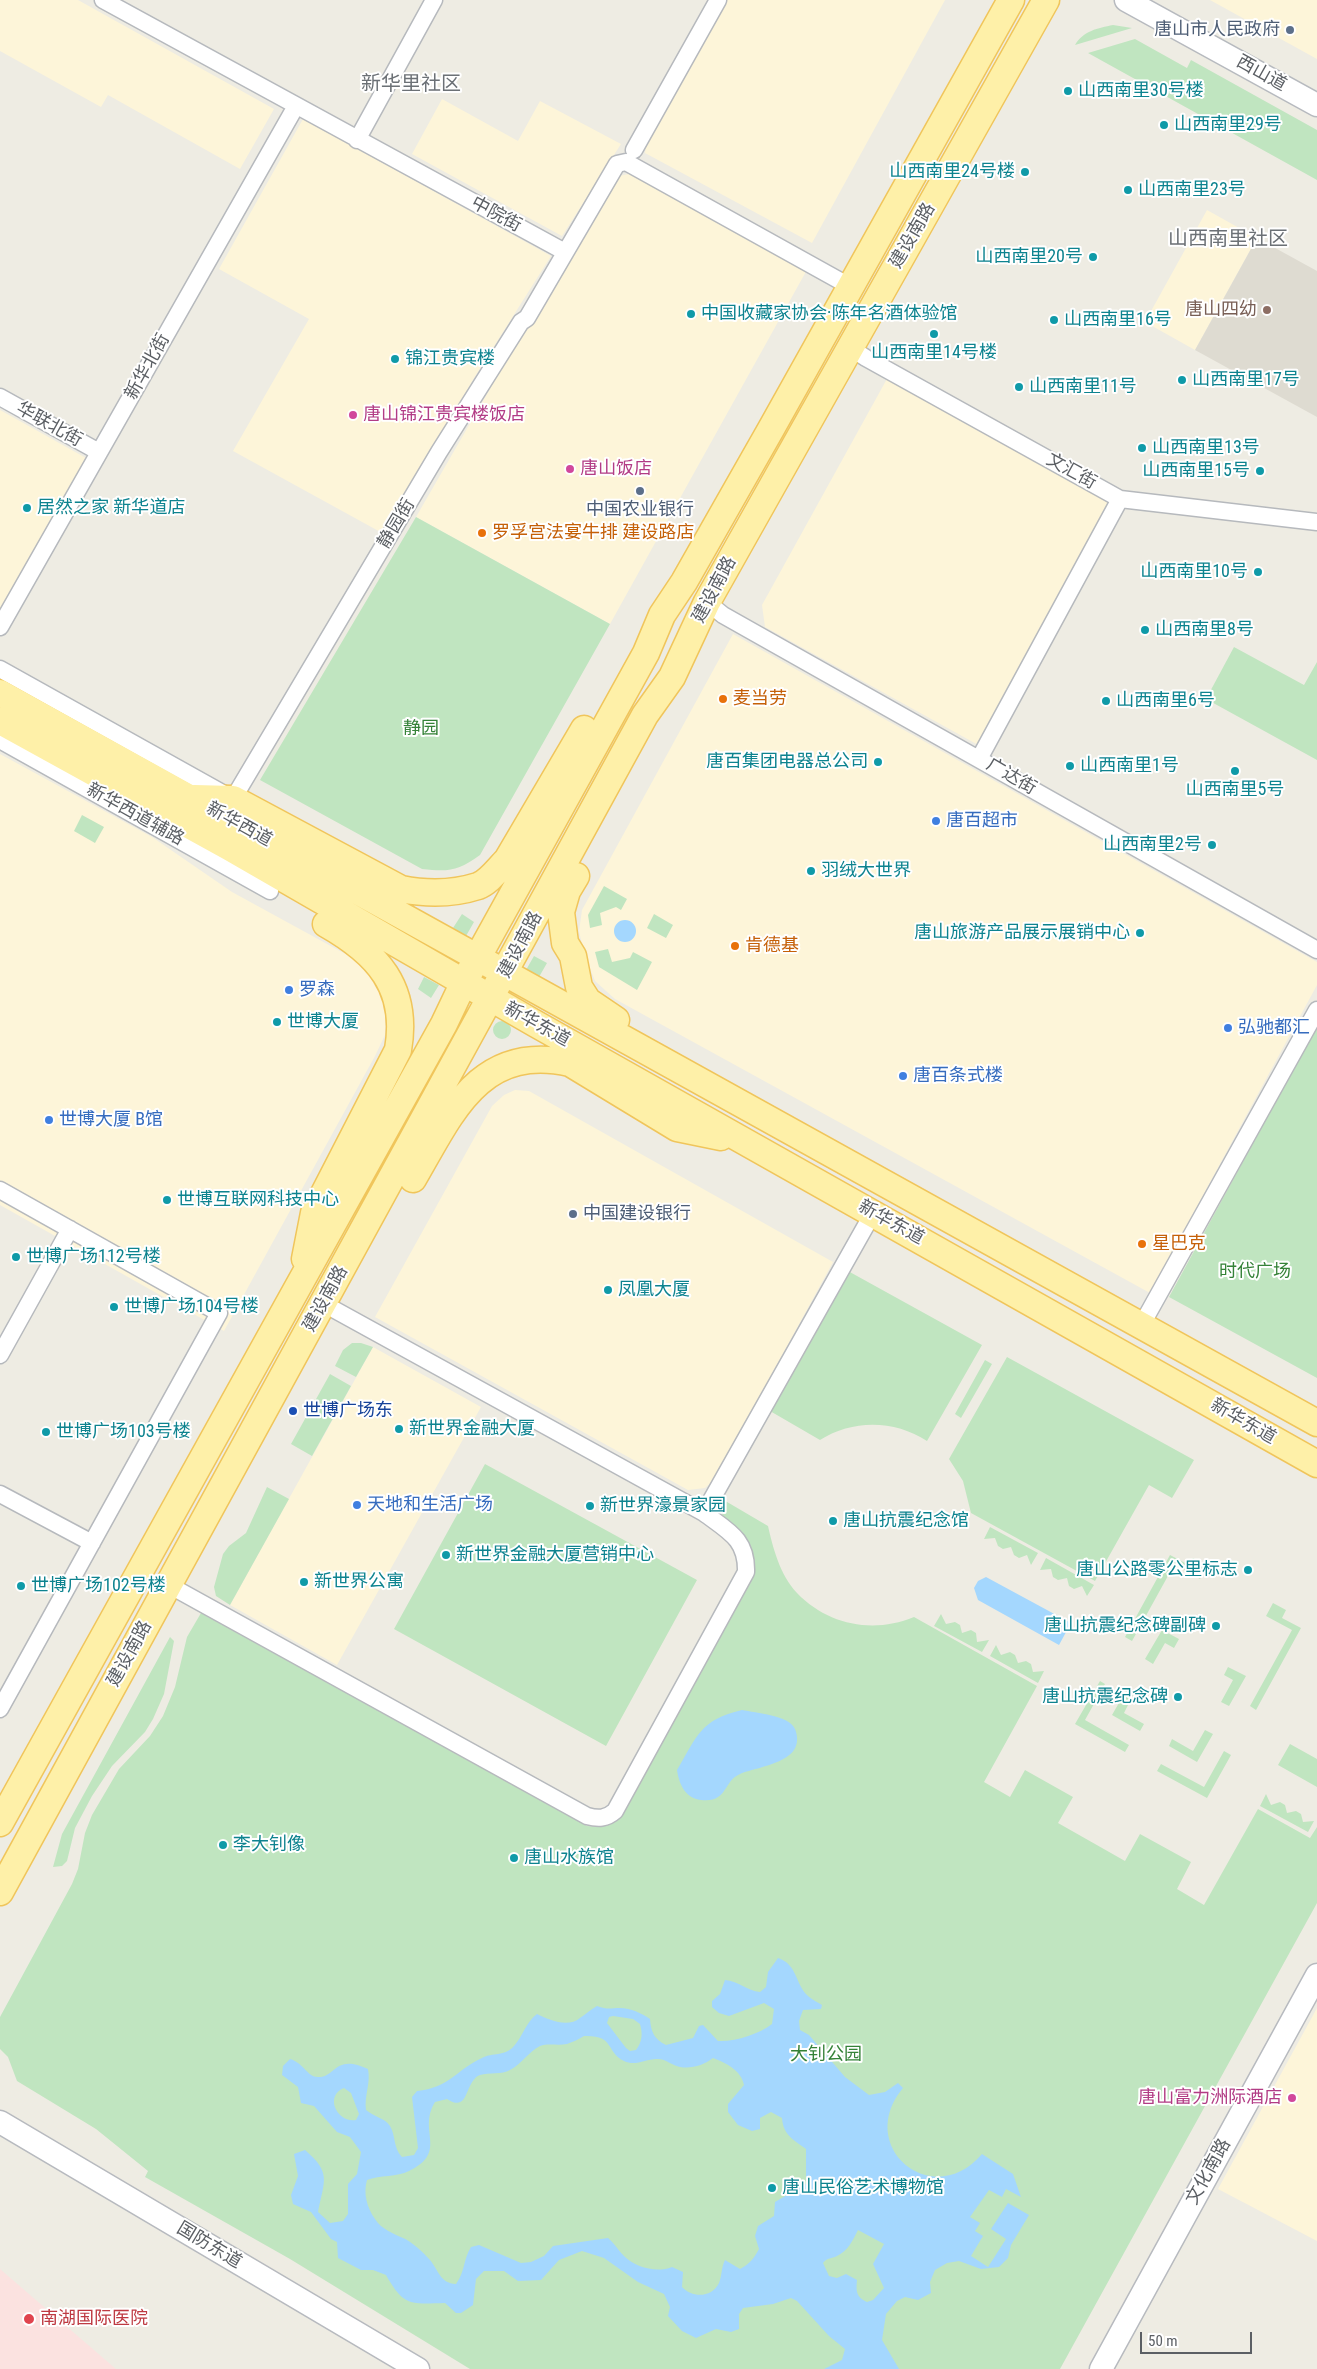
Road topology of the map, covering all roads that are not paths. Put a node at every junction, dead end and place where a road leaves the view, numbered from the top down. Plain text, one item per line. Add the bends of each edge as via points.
1 (103, 0) edge
2 (434, 0) edge
3 (718, 0) edge
4 (1011, 0) edge
5 (1046, 0) edge
6 (1126, 0) edge
7 (1317, 105) edge
8 (296, 106) junction
9 (357, 140) junction
10 (634, 150) dead end
11 (565, 252) junction
12 (851, 287) junction
13 (850, 347) junction
14 (0, 397) edge
15 (99, 452) junction
16 (1120, 499) junction
17 (1317, 522) edge
18 (707, 602) junction
19 (662, 615) junction
20 (0, 627) edge
21 (0, 669) edge
22 (672, 677) junction
23 (0, 693) edge
24 (0, 721) edge
25 (0, 740) edge
26 (979, 759) junction
27 (190, 798) junction
28 (233, 799) junction
29 (229, 847) junction
30 (270, 891) junction
31 (1317, 950) edge
32 (477, 958) junction
33 (505, 975) junction
34 (464, 982) junction
35 (492, 999) junction
36 (1317, 1010) edge
37 (720, 1093) junction
38 (747, 1143) junction
39 (0, 1190) edge
40 (873, 1213) junction
41 (70, 1229) junction
42 (299, 1287) junction
43 (335, 1310) junction
44 (1141, 1326) junction
45 (302, 1342) junction
46 (0, 1355) edge
47 (1317, 1423) edge
48 (1317, 1464) edge
49 (0, 1494) edge
50 (704, 1513) junction
51 (92, 1543) junction
52 (167, 1584) junction
53 (0, 1709) edge
54 (3, 1812) edge
55 (0, 1892) edge
56 (1317, 1975) edge
57 (0, 2122) edge
58 (418, 2369) edge
59 (1101, 2369) edge

1 - 8 street, 中院街
2 - 9 street
3 - 10 street
4 - 12 main road, 建设南路
5 - 13 main road, 建设南路
6 - 7 street, 西山道
8 - 9 street, 中院街
8 - 15 street, 新华北街
9 - 11 street, 中院街
11 - 12 street via 617,164 626,162
11 - 28 street, 静园街 via 439,452
12 - 19 main road, 建设南路 via 684,582
13 - 16 street, 文汇街
13 - 18 main road, 建设南路
14 - 15 street, 华联北街
15 - 20 street, 新华北街
16 - 17 street, 文汇街
16 - 26 street
18 - 22 main road, 建设南路
18 - 26 street, 广达街 via 723,615
19 - 28 main road via 611,684 506,860 478,886 430,894 401,889
19 - 32 main road, 建设南路 via 646,653
21 - 28 street
22 - 33 main road, 建设南路 via 645,715
22 - 37 main road via 650,745 567,891 561,912 562,930 573,956 579,987 588,1001 603,1013 689,1062
23 - 27 main road, 新华西道
24 - 29 main road, 新华西道
25 - 30 street, 新华西道辅路
26 - 31 street, 广达街
27 - 28 main road
27 - 32 main road, 新华西道
29 - 30 main road
29 - 34 main road, 新华西道
30 - 42 main road via 354,940 372,955 396,995 402,1030 398,1050 314,1213
32 - 33 main road, 新华东道
32 - 34 main road, 建设南路
33 - 35 main road, 建设南路
33 - 37 main road, 新华东道
34 - 35 main road, 新华东道
34 - 42 main road, 建设南路
35 - 38 main road, 新华东道
35 - 45 main road, 建设南路
36 - 44 street
37 - 44 main road, 新华东道
38 - 40 main road, 新华东道
38 - 43 main road via 677,1128 570,1063 552,1059 530,1060 497,1068 474,1084 456,1103
39 - 41 street
40 - 48 main road, 新华东道
40 - 50 street
41 - 46 street
41 - 51 street via 219,1313
42 - 54 main road, 建设南路
43 - 45 main road
43 - 50 street
44 - 47 main road, 新华东道
45 - 52 main road, 建设南路
49 - 51 street
50 - 52 street via 741,1544 746,1572 615,1811 597,1819
51 - 53 street
52 - 55 main road, 建设南路
56 - 59 street, 文化南路
57 - 58 street, 国防东道

